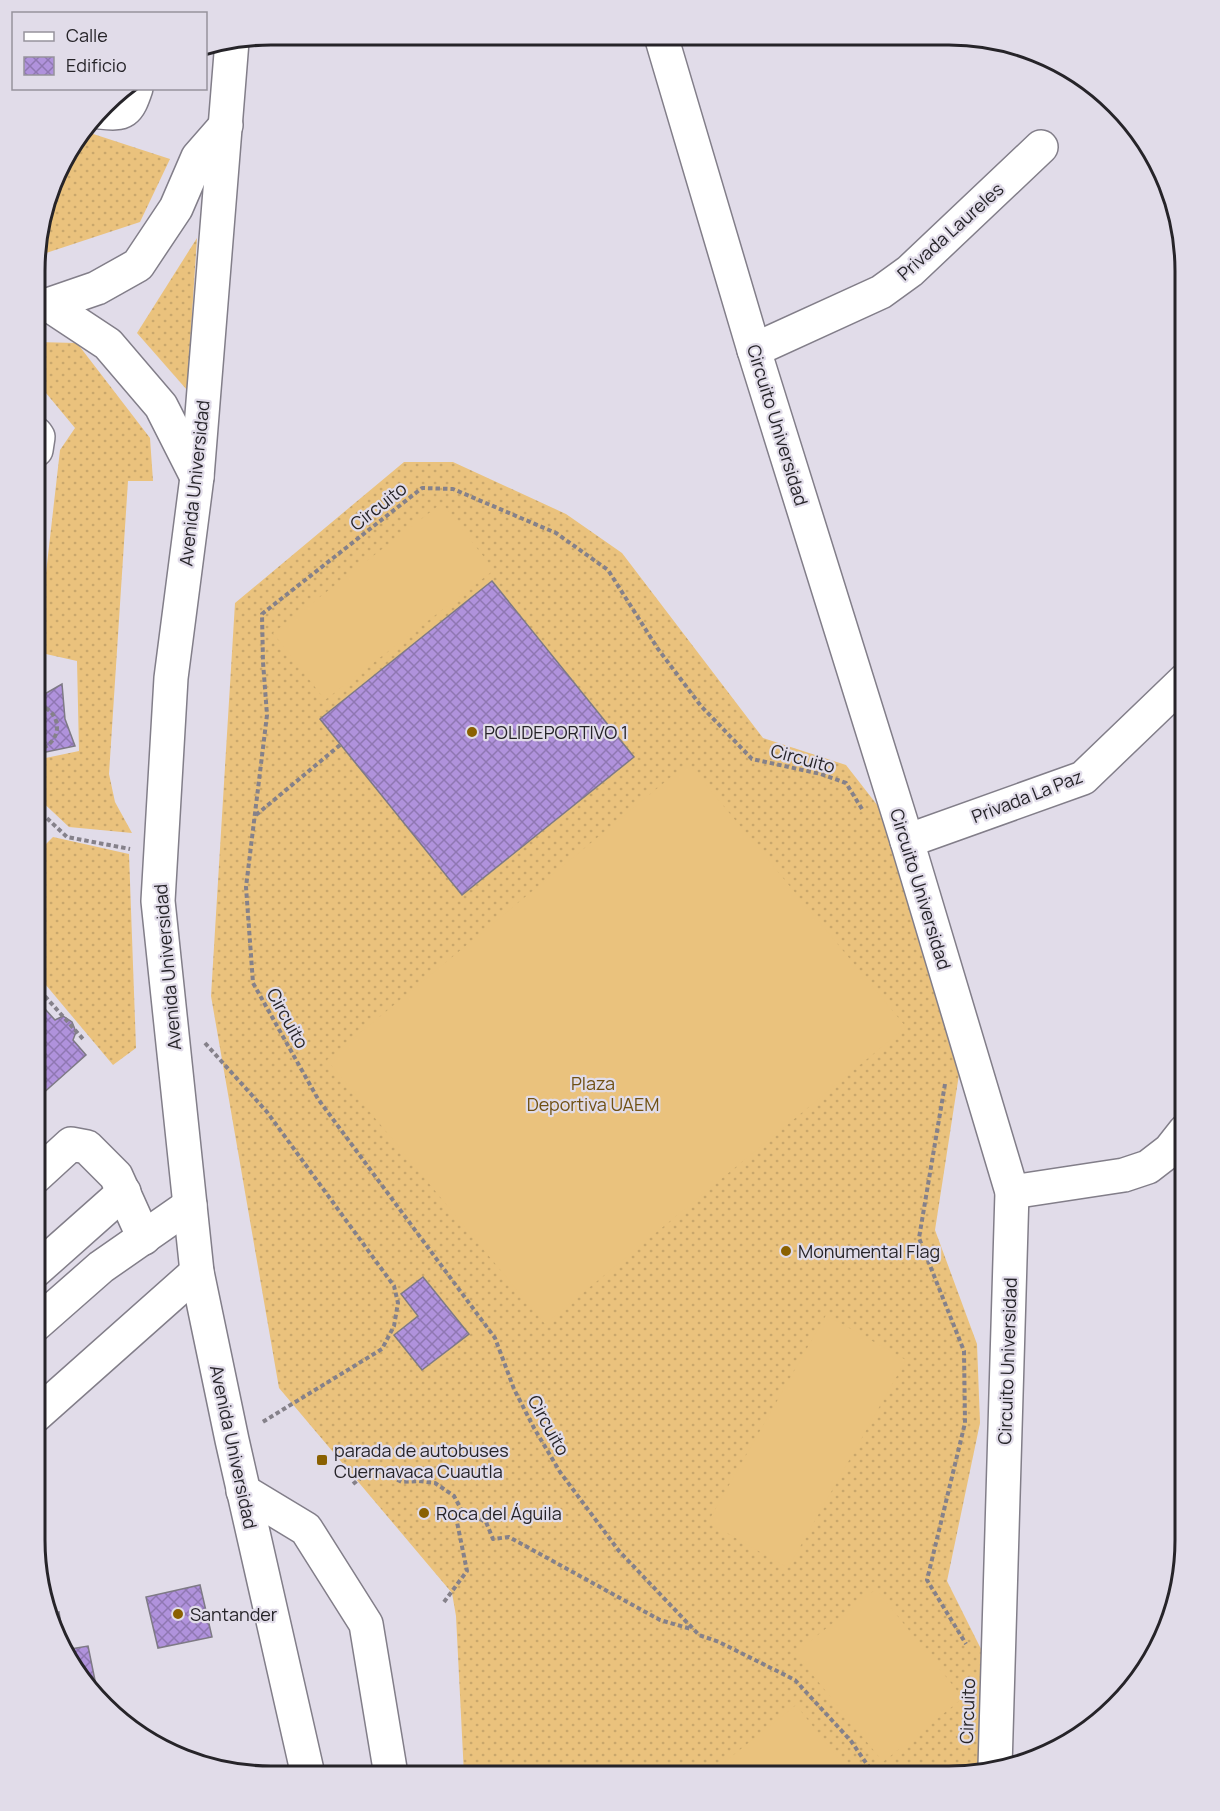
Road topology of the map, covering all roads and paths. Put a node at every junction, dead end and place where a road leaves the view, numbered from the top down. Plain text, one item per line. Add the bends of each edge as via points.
1 (667, 45) edge
2 (231, 48) edge
3 (135, 90) edge
4 (109, 113) edge
5 (226, 125) junction
6 (1041, 147) dead end
7 (45, 306) edge
8 (45, 308) edge
9 (754, 350) junction
10 (197, 477) junction
11 (1175, 690) edge
12 (45, 708) edge
13 (340, 745) dead end
14 (45, 748) edge
15 (864, 813) dead end
16 (45, 816) edge
17 (255, 816) junction
18 (907, 841) junction
19 (134, 850) dead end
20 (45, 995) edge
21 (168, 1002) junction
22 (83, 1039) dead end
23 (946, 1080) dead end
24 (1175, 1142) edge
25 (45, 1168) edge
26 (124, 1192) junction
27 (1012, 1192) junction
28 (190, 1205) junction
29 (144, 1238) junction
30 (45, 1262) edge
31 (197, 1272) junction
32 (45, 1316) edge
33 (45, 1407) edge
34 (232, 1440) junction
35 (353, 1484) dead end
36 (243, 1491) junction
37 (462, 1511) junction
38 (444, 1602) dead end
39 (699, 1635) junction
40 (967, 1646) dead end
41 (995, 1761) edge
42 (306, 1766) edge
43 (390, 1766) edge
44 (868, 1766) edge

1 - 9 street, Circuito Universidad
2 - 5 street, Avenida Universidad
3 - 4 street via 129,107 118,114
5 - 7 street via 198,157 176,208 138,265 97,288
5 - 10 street, Avenida Universidad
6 - 9 street, Privada Laureles via 910,271 881,292
8 - 10 street via 108,344 161,406
9 - 18 street, Circuito Universidad
10 - 21 street, Avenida Universidad via 171,678 158,901
11 - 18 street, Privada La Paz via 1083,778
12 - 14 path via 57,721 51,743
13 - 17 path
15 - 17 path, Circuito via 846,783 752,759 701,706 658,649 608,570 556,533 453,489 422,488 262,614 267,716
16 - 19 path via 67,837
17 - 39 path, Circuito via 246,886 254,983 318,1099 495,1338 514,1389 560,1472 619,1551
18 - 27 street, Circuito Universidad
20 - 22 path
21 - 28 street, Avenida Universidad
21 - 34 path via 267,1112 394,1286 398,1303 394,1326 382,1349
23 - 40 path via 919,1238 964,1351 965,1423 927,1580
24 - 27 street via 1148,1167 1124,1175
25 - 26 street via 72,1144 87,1148 116,1176
26 - 29 street
26 - 30 street
27 - 41 street, Circuito Universidad
28 - 29 street
28 - 31 street, Avenida Universidad
29 - 32 street via 101,1268
31 - 33 street
31 - 34 street, Avenida Universidad
34 - 36 street, Avenida Universidad
35 - 37 path via 373,1468 402,1482 435,1483 454,1496
36 - 42 street, Avenida Universidad
36 - 43 street via 306,1529 366,1624
37 - 38 path via 457,1522 467,1571
37 - 39 path via 486,1522 493,1539 509,1537 660,1620 688,1627
39 - 44 path, Circuito via 795,1680 851,1741

